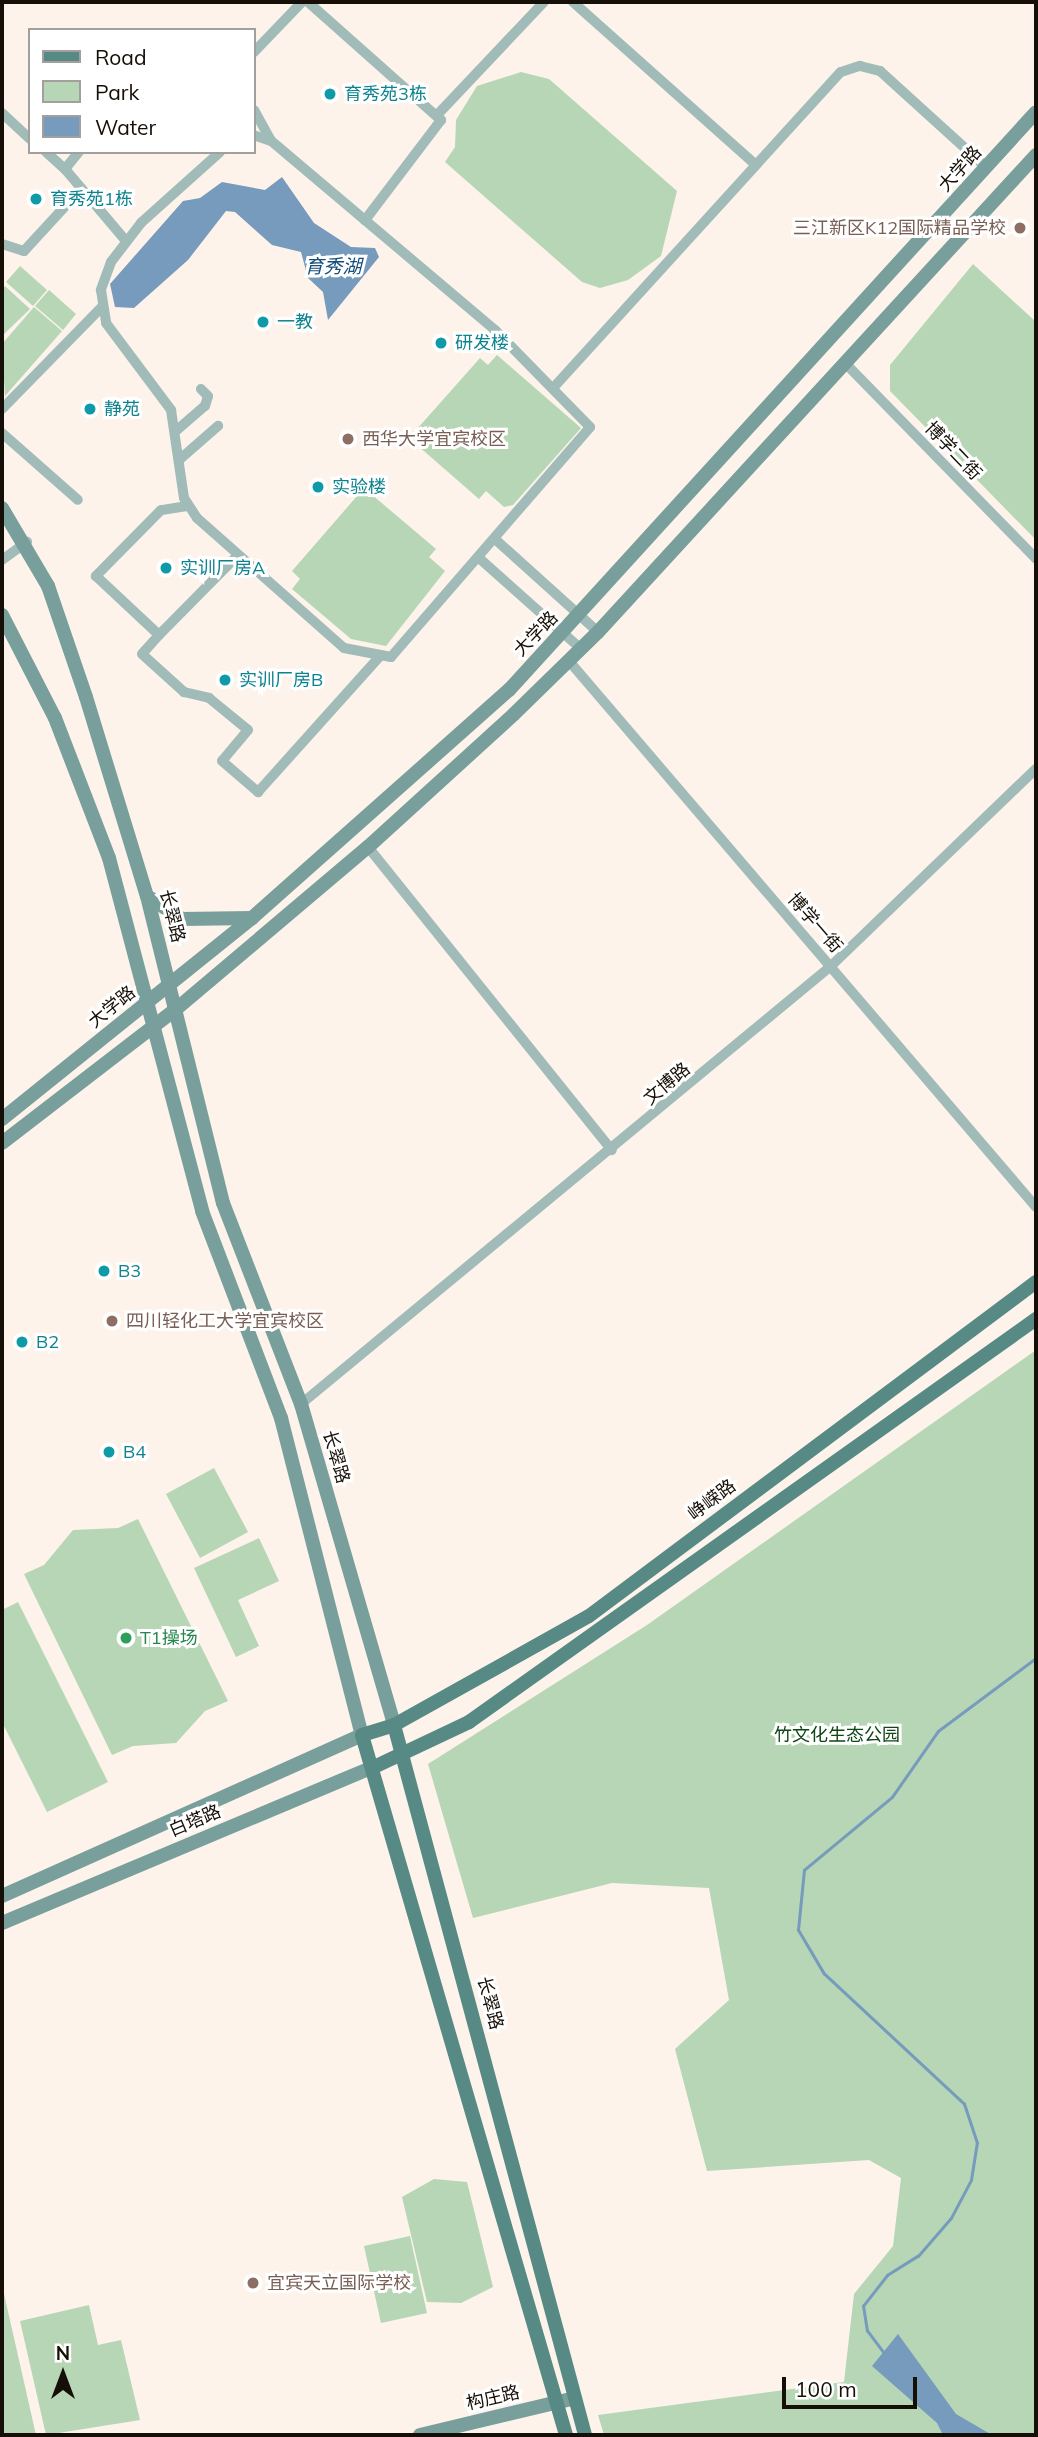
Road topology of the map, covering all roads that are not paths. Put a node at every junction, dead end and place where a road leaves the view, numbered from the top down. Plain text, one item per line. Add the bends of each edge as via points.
1 (302, 2) edge
2 (308, 2) edge
3 (544, 2) edge
4 (573, 2) edge
5 (256, 50) edge
6 (1036, 112) edge
7 (2, 113) edge
8 (256, 114) edge
9 (438, 114) junction
10 (256, 136) edge
11 (28, 137) edge
12 (271, 141) junction
13 (48, 154) edge
14 (77, 154) edge
15 (218, 154) edge
16 (1036, 155) edge
17 (754, 163) junction
18 (987, 167) junction
19 (65, 169) junction
20 (80, 190) junction
21 (365, 220) junction
22 (126, 241) junction
23 (2, 244) edge
24 (102, 307) junction
25 (846, 365) junction
26 (554, 387) junction
27 (201, 389) dead end
28 (2, 409) edge
29 (218, 426) dead end
30 (177, 430) junction
31 (2, 433) edge
32 (179, 460) junction
33 (78, 500) dead end
34 (187, 506) junction
35 (2, 508) edge
36 (496, 540) junction
37 (27, 542) junction
38 (236, 556) junction
39 (479, 558) junction
40 (1036, 559) edge
41 (2, 561) edge
42 (2, 615) edge
43 (580, 615) junction
44 (564, 632) junction
45 (598, 632) junction
46 (159, 635) junction
47 (581, 649) junction
48 (381, 655) junction
49 (569, 661) junction
50 (1036, 769) edge
51 (368, 848) junction
52 (147, 895) junction
53 (252, 918) junction
54 (831, 966) junction
55 (169, 986) junction
56 (148, 1003) junction
57 (175, 1010) junction
58 (155, 1026) junction
59 (2, 1119) edge
60 (2, 1143) edge
61 (612, 1150) junction
62 (1036, 1208) edge
63 (1036, 1282) edge
64 (1036, 1319) edge
65 (301, 1404) junction
66 (394, 1724) junction
67 (362, 1735) junction
68 (404, 1755) junction
69 (374, 1767) junction
70 (2, 1896) edge
71 (2, 1923) edge
72 (576, 2402) junction
73 (558, 2407) junction
74 (420, 2435) edge
75 (459, 2435) edge
76 (566, 2435) edge
77 (585, 2435) edge

1 - 5 street
2 - 9 street
3 - 9 street
4 - 17 street
6 - 18 main road, 大学路
7 - 11 street
8 - 12 street
9 - 21 street via 440,128
10 - 12 street
12 - 21 street
13 - 19 street
14 - 19 street
15 - 22 street
16 - 25 main road
17 - 18 street via 831,77 860,66 880,71
17 - 26 street
18 - 43 main road, 大学路
19 - 20 street
20 - 22 street
20 - 23 street via 24,251
21 - 26 street
22 - 24 street via 106,272
24 - 28 street
24 - 30 street via 115,339 171,410
25 - 40 street, 博学二街
25 - 45 main road
26 - 36 street via 585,416 587,435
27 - 30 street via 208,396 205,406
29 - 32 street
30 - 32 street
31 - 33 street
32 - 34 street
34 - 38 street
34 - 46 street via 161,510 96,576
35 - 37 main road, 长翠路
36 - 39 street
36 - 43 street
37 - 41 street
37 - 52 main road, 长翠路 via 86,697
38 - 46 street
38 - 48 street via 344,648
39 - 44 street
39 - 48 street via 391,657
42 - 56 main road via 55,718 109,858
43 - 44 main road, 大学路
43 - 45 street
44 - 47 street
44 - 53 main road, 大学路 via 509,690
45 - 47 main road
46 - 48 street via 142,654 184,692 209,698 248,730 222,761 258,792
47 - 49 main road
49 - 51 main road
49 - 54 street, 博学一街
50 - 54 street, 文博路
51 - 57 main road
51 - 61 street
52 - 53 main road via 182,919
52 - 55 main road, 长翠路
53 - 55 main road, 大学路
54 - 61 street, 文博路
54 - 62 street, 博学一街
55 - 56 main road, 大学路
55 - 57 main road, 长翠路
56 - 58 main road
56 - 59 main road, 大学路
57 - 58 main road
57 - 65 main road, 长翠路 via 223,1203
58 - 60 main road
58 - 67 main road via 202,1211 281,1418
61 - 65 street, 文博路
63 - 66 main road, 峥嵘路 via 589,1616
64 - 68 main road via 480,1714
65 - 66 main road, 长翠路
66 - 67 main road, 白塔路
66 - 68 main road, 长翠路
67 - 69 main road
67 - 70 main road, 白塔路
68 - 69 main road, 白塔路
68 - 72 main road, 长翠路
69 - 71 main road, 白塔路
69 - 73 main road
72 - 73 main road, 构庄路
72 - 77 main road, 长翠路
73 - 74 main road, 构庄路
73 - 75 main road, 构庄路
73 - 76 main road

